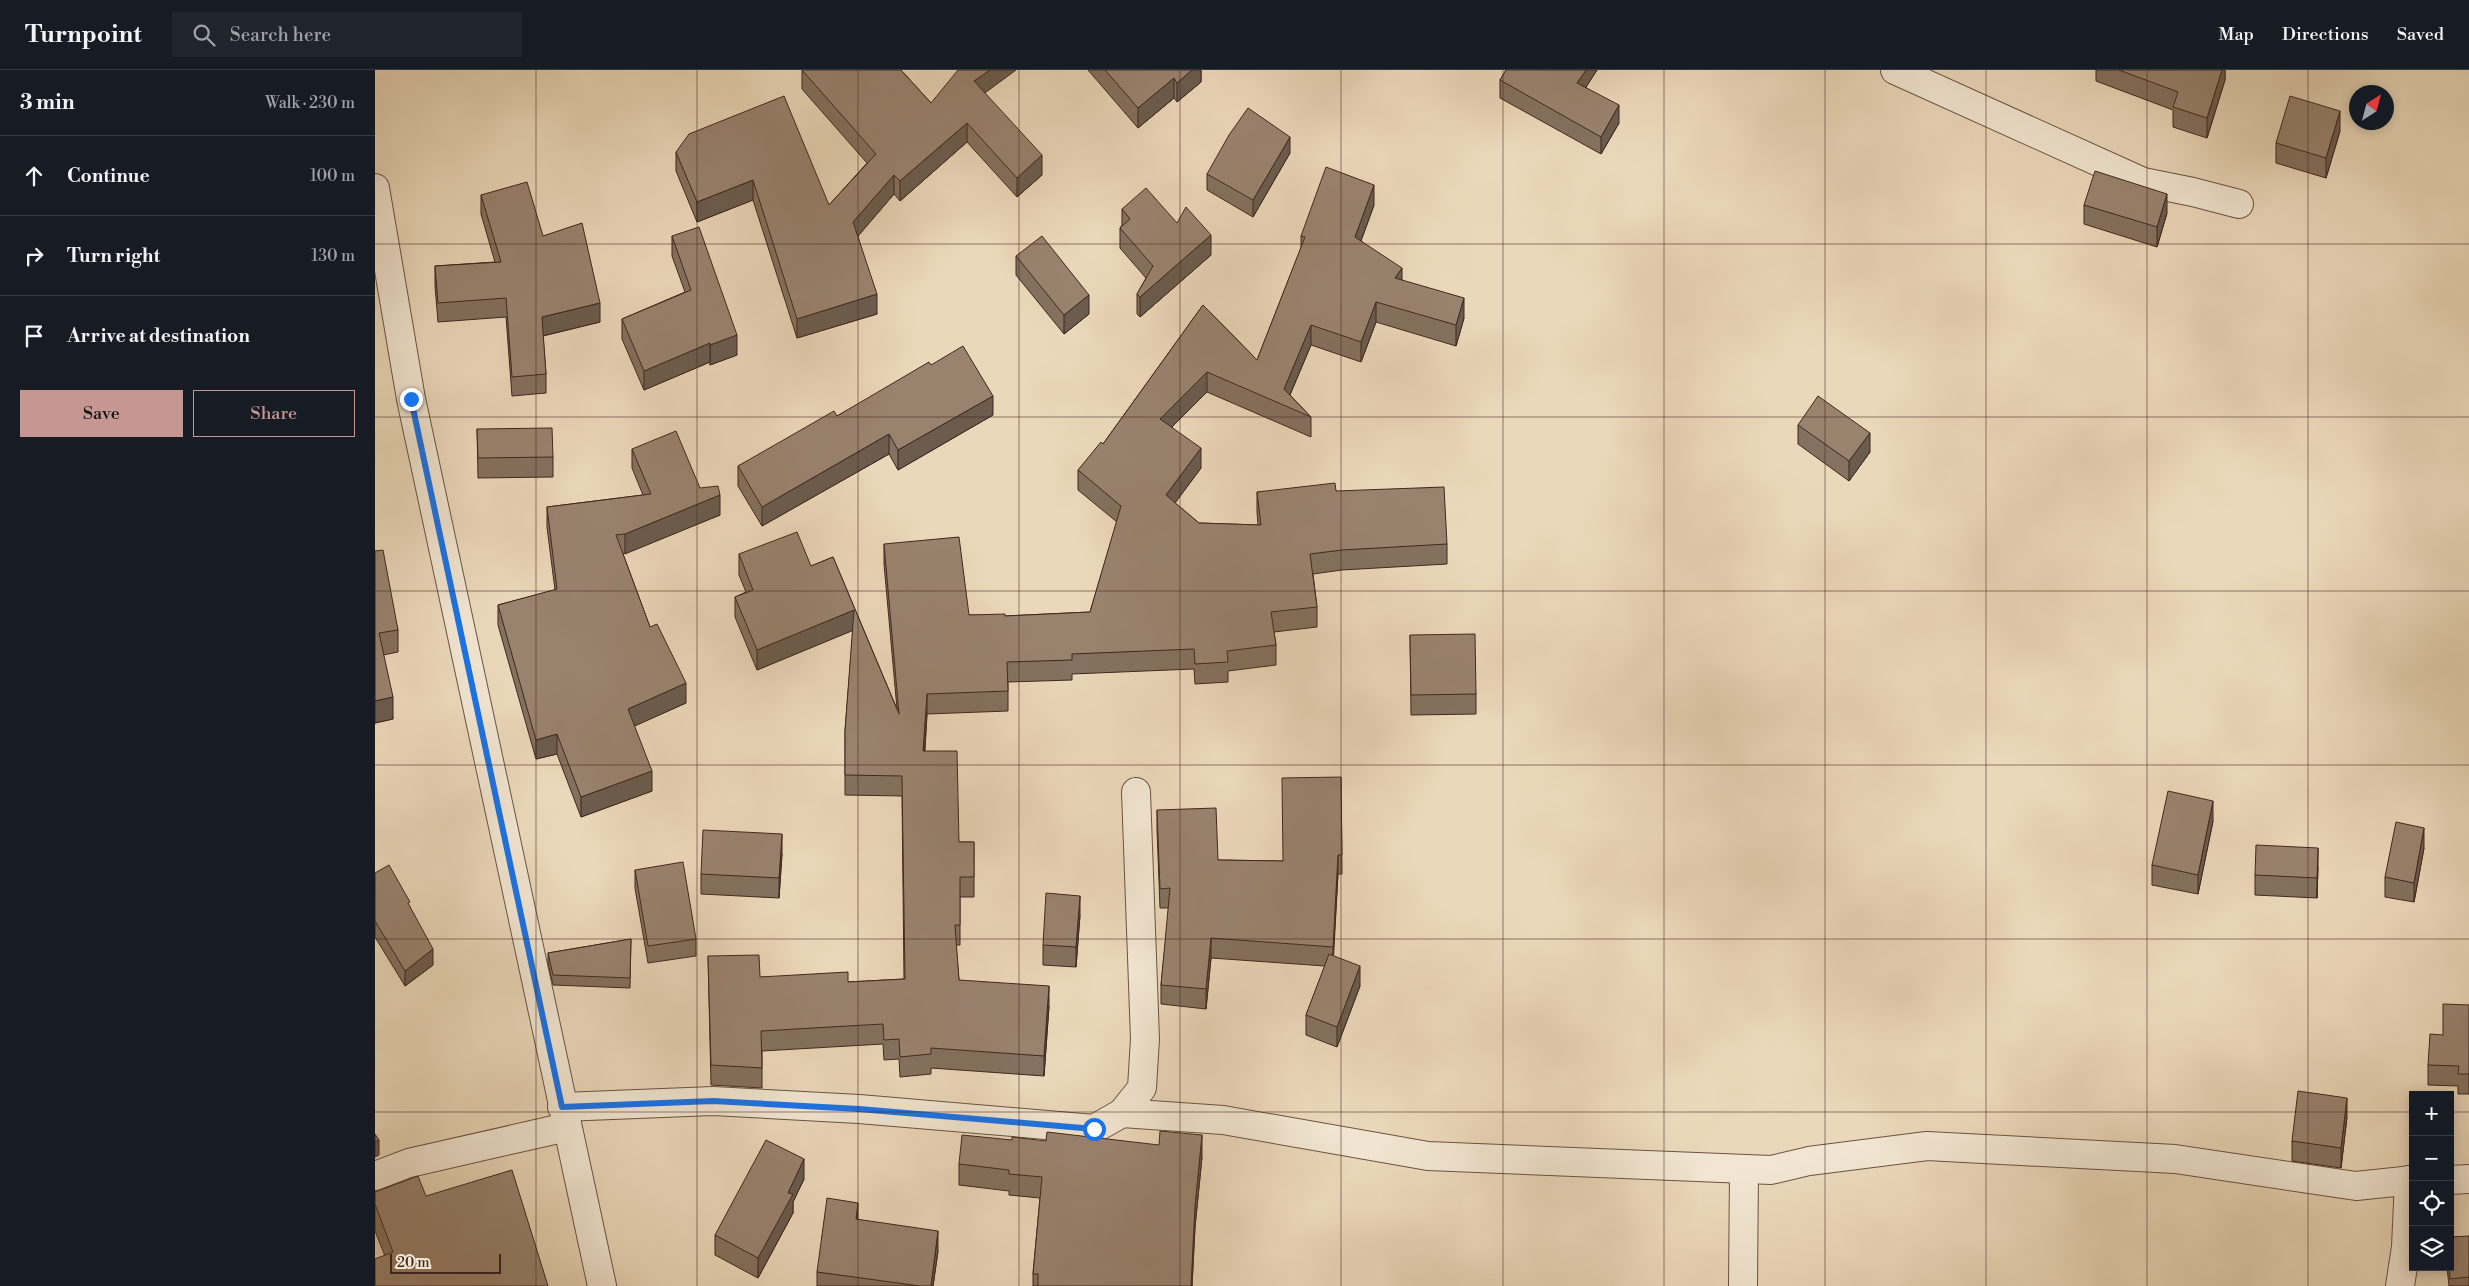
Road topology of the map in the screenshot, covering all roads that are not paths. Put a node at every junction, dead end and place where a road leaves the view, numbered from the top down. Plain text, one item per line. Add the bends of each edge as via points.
1 (1895, 70) edge
2 (375, 188) edge
3 (2239, 204) dead end
4 (1136, 792) dead end
5 (1122, 1113) junction
6 (564, 1117) junction
7 (1744, 1169) junction
8 (375, 1176) edge
9 (2469, 1179) edge
10 (2409, 1180) edge
11 (2454, 1180) edge
12 (2411, 1181) edge
13 (602, 1286) edge
14 (1743, 1286) edge
15 (2400, 1286) edge

1 - 3 street via 2143,182
2 - 6 street via 411,399
4 - 5 street via 1145,1039 1142,1088
5 - 6 street via 1094,1129 887,1111 713,1101
5 - 7 street via 1223,1120 1428,1156
6 - 8 street
6 - 13 street
7 - 10 street via 1771,1170 1809,1161 1927,1146 2175,1159 2356,1186
7 - 14 street
9 - 11 street
12 - 15 street

